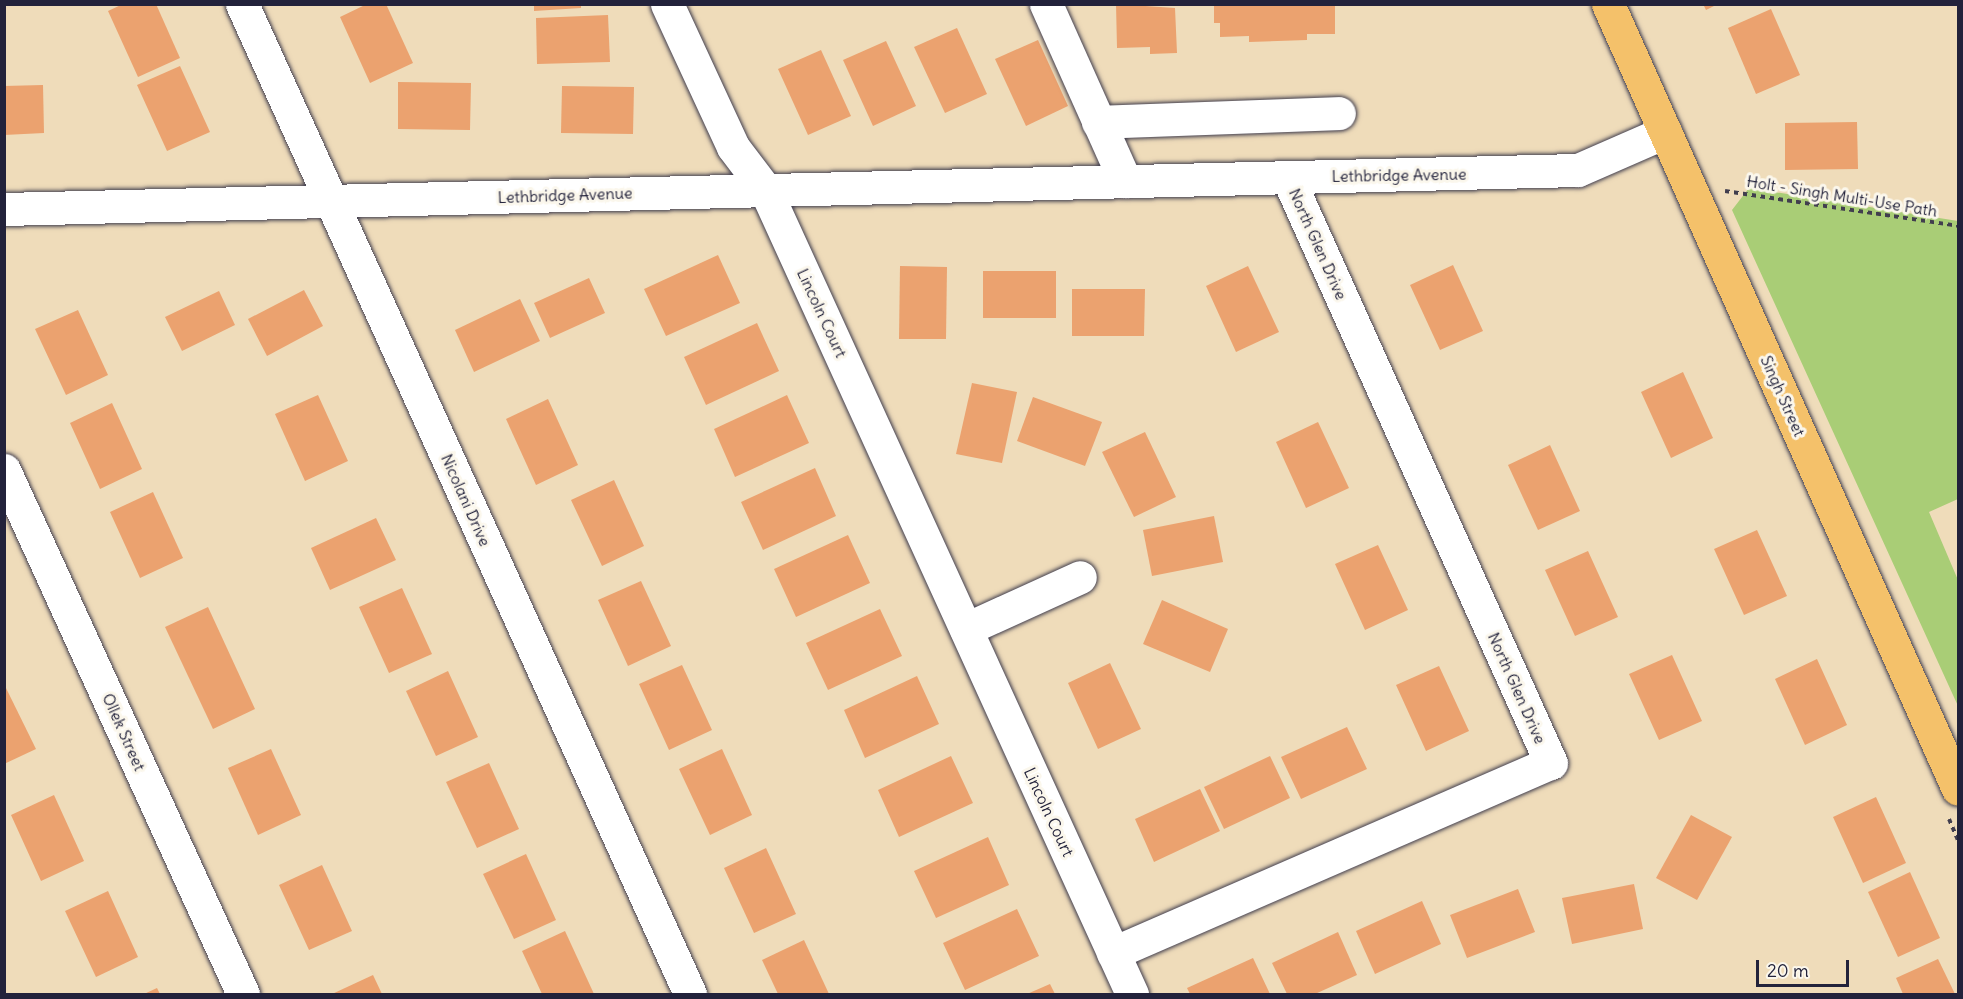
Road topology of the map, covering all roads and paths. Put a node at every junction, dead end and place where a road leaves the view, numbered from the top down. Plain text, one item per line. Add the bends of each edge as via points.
1 (242, 4) edge
2 (667, 4) edge
3 (1046, 4) edge
4 (1608, 4) edge
5 (1339, 113) dead end
6 (1098, 122) junction
7 (1665, 132) junction
8 (1288, 178) junction
9 (1125, 181) junction
10 (1721, 182) dead end
11 (765, 189) junction
12 (331, 201) junction
13 (4, 209) edge
14 (1959, 226) edge
15 (4, 470) edge
16 (1080, 577) dead end
17 (966, 629) junction
18 (1959, 789) edge
19 (1113, 953) junction
20 (243, 994) edge
21 (690, 994) edge
22 (1132, 994) edge

1 - 12 street, Nicolani Drive
2 - 11 street, Lincoln Court via 733,147
3 - 6 street
4 - 7 main road, Singh Street
5 - 6 street
6 - 9 street
7 - 8 street, Lethbridge Avenue via 1578,170
7 - 18 main road, Singh Street
8 - 9 street, Lethbridge Avenue
8 - 19 street, North Glen Drive via 1551,763
9 - 11 street, Lethbridge Avenue
10 - 14 path, Holt - Singh Multi-Use Path via 1725,191
11 - 12 street, Lethbridge Avenue
11 - 17 street, Lincoln Court
12 - 13 street, Lethbridge Avenue
12 - 21 street, Nicolani Drive
15 - 20 street, Ollek Street
16 - 17 street
17 - 19 street, Lincoln Court
19 - 22 street, Lincoln Court

